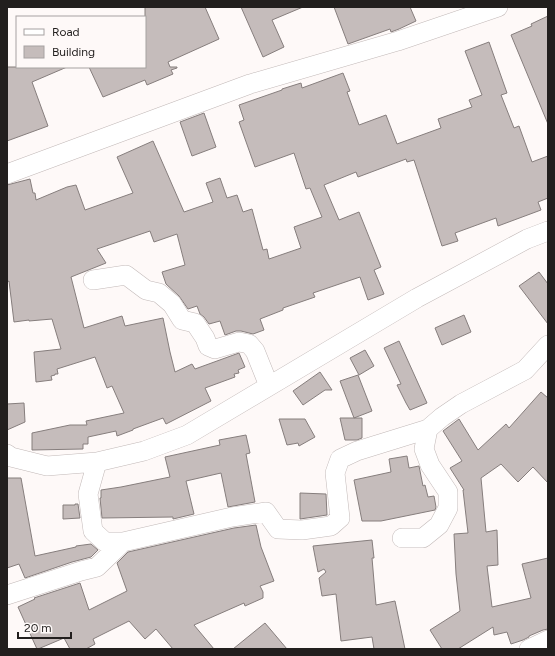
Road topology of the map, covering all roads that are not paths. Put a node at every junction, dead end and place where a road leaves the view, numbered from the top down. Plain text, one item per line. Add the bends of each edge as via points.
1 (498, 7) edge
2 (7, 174) edge
3 (548, 231) edge
4 (93, 280) dead end
5 (548, 345) edge
6 (269, 386) junction
7 (428, 429) junction
8 (7, 454) edge
9 (97, 462) junction
10 (402, 538) dead end
11 (123, 542) junction
12 (7, 595) edge
13 (548, 640) edge
14 (529, 649) edge

1 - 2 street via 398,41 250,84
3 - 6 street via 417,298
4 - 6 street via 126,275 146,290 159,293 172,304 182,320 195,323 208,346 214,349 239,342 249,344 256,351
5 - 7 street via 525,370 461,404
6 - 9 street via 187,435 144,451
7 - 10 street via 424,449 430,464 448,492 448,508 439,525 424,538
7 - 11 street via 357,450 340,459 335,473 340,518 331,526 302,530 278,529 266,512 232,517
8 - 9 street via 47,466
9 - 11 street via 88,494 93,531 105,542
11 - 12 street via 97,567
13 - 14 street

